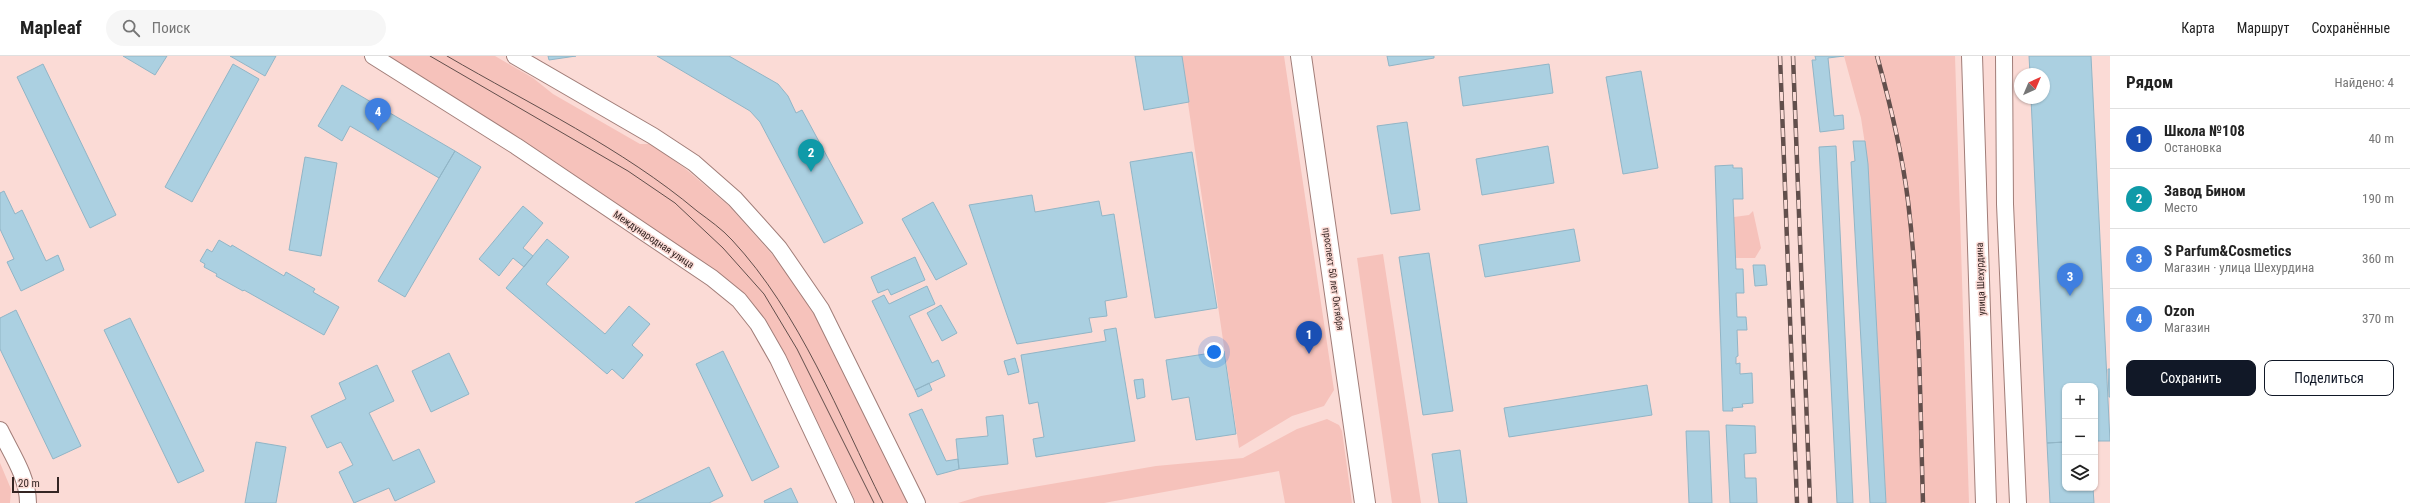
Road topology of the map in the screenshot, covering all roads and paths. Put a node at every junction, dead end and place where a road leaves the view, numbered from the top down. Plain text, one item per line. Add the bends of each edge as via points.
1 (373, 56) edge
2 (515, 56) edge
3 (1301, 56) edge
4 (1972, 56) edge
5 (2004, 56) edge
6 (0, 430) edge
7 (28, 503) edge
8 (846, 503) edge
9 (917, 503) edge
10 (1365, 503) edge
11 (1986, 503) edge
12 (2018, 503) edge

1 - 8 street, Международная улица via 516,146 712,278 739,300 758,324 778,359
2 - 9 street via 653,136 694,163 734,199 779,248 821,309
3 - 10 main road, проспект 50 лет Октября
4 - 11 main road, улица Шехурдина
5 - 12 street via 2005,204
6 - 7 street via 22,473 28,490

